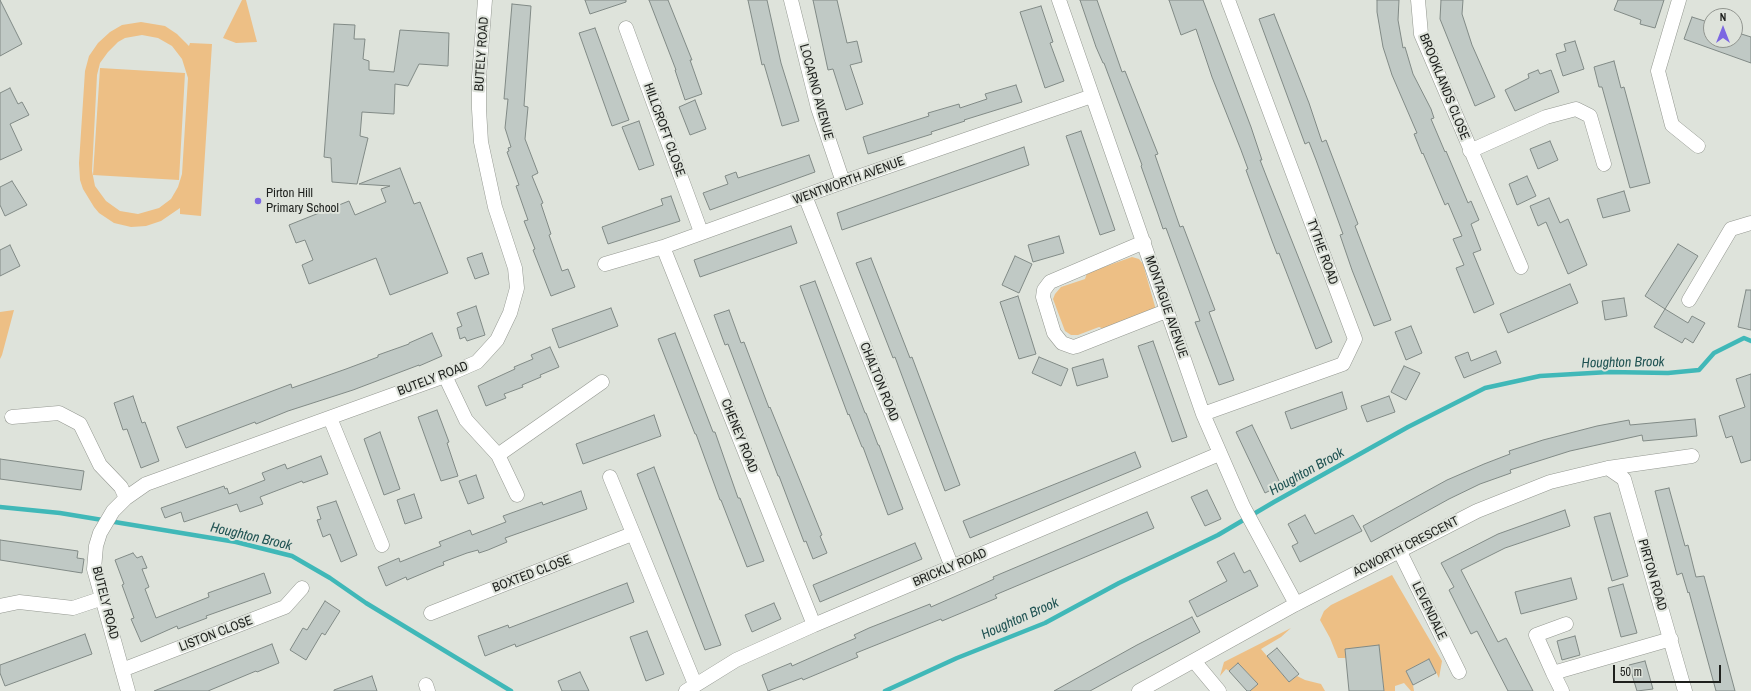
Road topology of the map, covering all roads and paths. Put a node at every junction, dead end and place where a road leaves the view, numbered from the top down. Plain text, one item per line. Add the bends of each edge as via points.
1 (485, 0) edge
2 (792, 0) edge
3 (1059, 0) edge
4 (1228, 0) edge
5 (1418, 0) edge
6 (1679, 0) edge
7 (626, 28) dead end
8 (1092, 96) junction
9 (1698, 146) dead end
10 (1470, 151) junction
11 (1604, 164) dead end
12 (843, 182) junction
13 (805, 196) junction
14 (1751, 223) edge
15 (701, 232) junction
16 (1144, 242) junction
17 (663, 247) junction
18 (605, 264) dead end
19 (1521, 267) dead end
20 (1689, 300) dead end
21 (1166, 311) junction
22 (446, 376) junction
23 (602, 382) dead end
24 (1202, 414) junction
25 (12, 417) dead end
26 (330, 418) junction
27 (1219, 454) junction
28 (498, 455) junction
29 (1692, 456) dead end
30 (1608, 468) junction
31 (610, 477) dead end
32 (517, 495) dead end
33 (126, 498) junction
34 (632, 534) junction
35 (382, 545) dead end
36 (1399, 550) junction
37 (952, 567) junction
38 (302, 588) dead end
39 (103, 598) junction
40 (1296, 604) junction
41 (0, 606) edge
42 (431, 613) dead end
43 (1566, 624) dead end
44 (814, 625) junction
45 (1671, 639) junction
46 (1194, 661) junction
47 (122, 670) junction
48 (1459, 672) dead end
49 (1553, 673) junction
50 (690, 688) edge
51 (128, 691) edge
52 (1139, 691) edge
53 (1218, 691) edge
54 (1562, 691) edge
55 (1685, 691) edge

1 - 22 street, BUTELY ROAD via 479,77 481,142 495,207 515,268 516,288 510,314 497,340 477,362
2 - 12 street, LOCARNO AVENUE via 818,108
3 - 8 street, MONTAGUE AVENUE
4 - 24 street, TYTHE ROAD via 1355,339 1343,364
5 - 10 street, BROOKLANDS CLOSE via 1421,34
6 - 9 street via 1658,72 1672,125
7 - 15 street, HILLCROFT CLOSE
8 - 12 street, WENTWORTH AVENUE
8 - 16 street, MONTAGUE AVENUE
10 - 11 street, BROOKLANDS CLOSE via 1546,117 1576,109 1590,116
10 - 19 street, BROOKLANDS CLOSE
12 - 13 street, WENTWORTH AVENUE
13 - 15 street, WENTWORTH AVENUE
13 - 37 street, CHALTON ROAD
14 - 20 street via 1731,229
15 - 17 street, WENTWORTH AVENUE
16 - 21 street, MONTAGUE AVENUE
16 - 21 street via 1050,282 1044,290 1044,297 1054,333 1062,344 1073,347
17 - 18 street, WENTWORTH AVENUE
17 - 44 street, CHENEY ROAD
21 - 24 street, MONTAGUE AVENUE
22 - 26 street, BUTELY ROAD
22 - 28 street via 466,420
23 - 28 street
24 - 27 street, MONTAGUE AVENUE
25 - 33 street via 59,413 80,424 100,465 121,487
26 - 33 street, BUTELY ROAD via 146,484
26 - 35 street
27 - 37 street, BRICKLY ROAD
27 - 40 street, MONTAGUE AVENUE via 1251,522
28 - 32 street
29 - 30 street, ACWORTH CRESCENT
30 - 36 street, ACWORTH CRESCENT via 1550,482 1477,511
30 - 45 street, PIRTON ROAD via 1624,478
31 - 34 street
33 - 39 street, BUTELY ROAD via 113,511 96,546 94,569
34 - 42 street, BOXTED CLOSE
34 - 50 street
36 - 40 street, ACWORTH CRESCENT
36 - 48 street, LEVENDALE
37 - 44 street, BRICKLY ROAD
38 - 47 street, LISTON CLOSE via 285,607
39 - 41 street via 73,608 19,602
39 - 47 street, BUTELY ROAD
40 - 46 street, ACWORTH CRESCENT
43 - 49 street via 1536,635
44 - 50 street, BRICKLY ROAD via 736,660
45 - 49 street
45 - 55 street, PIRTON ROAD
46 - 52 street, ACWORTH CRESCENT
46 - 53 street
47 - 51 street, BUTELY ROAD
49 - 54 street

